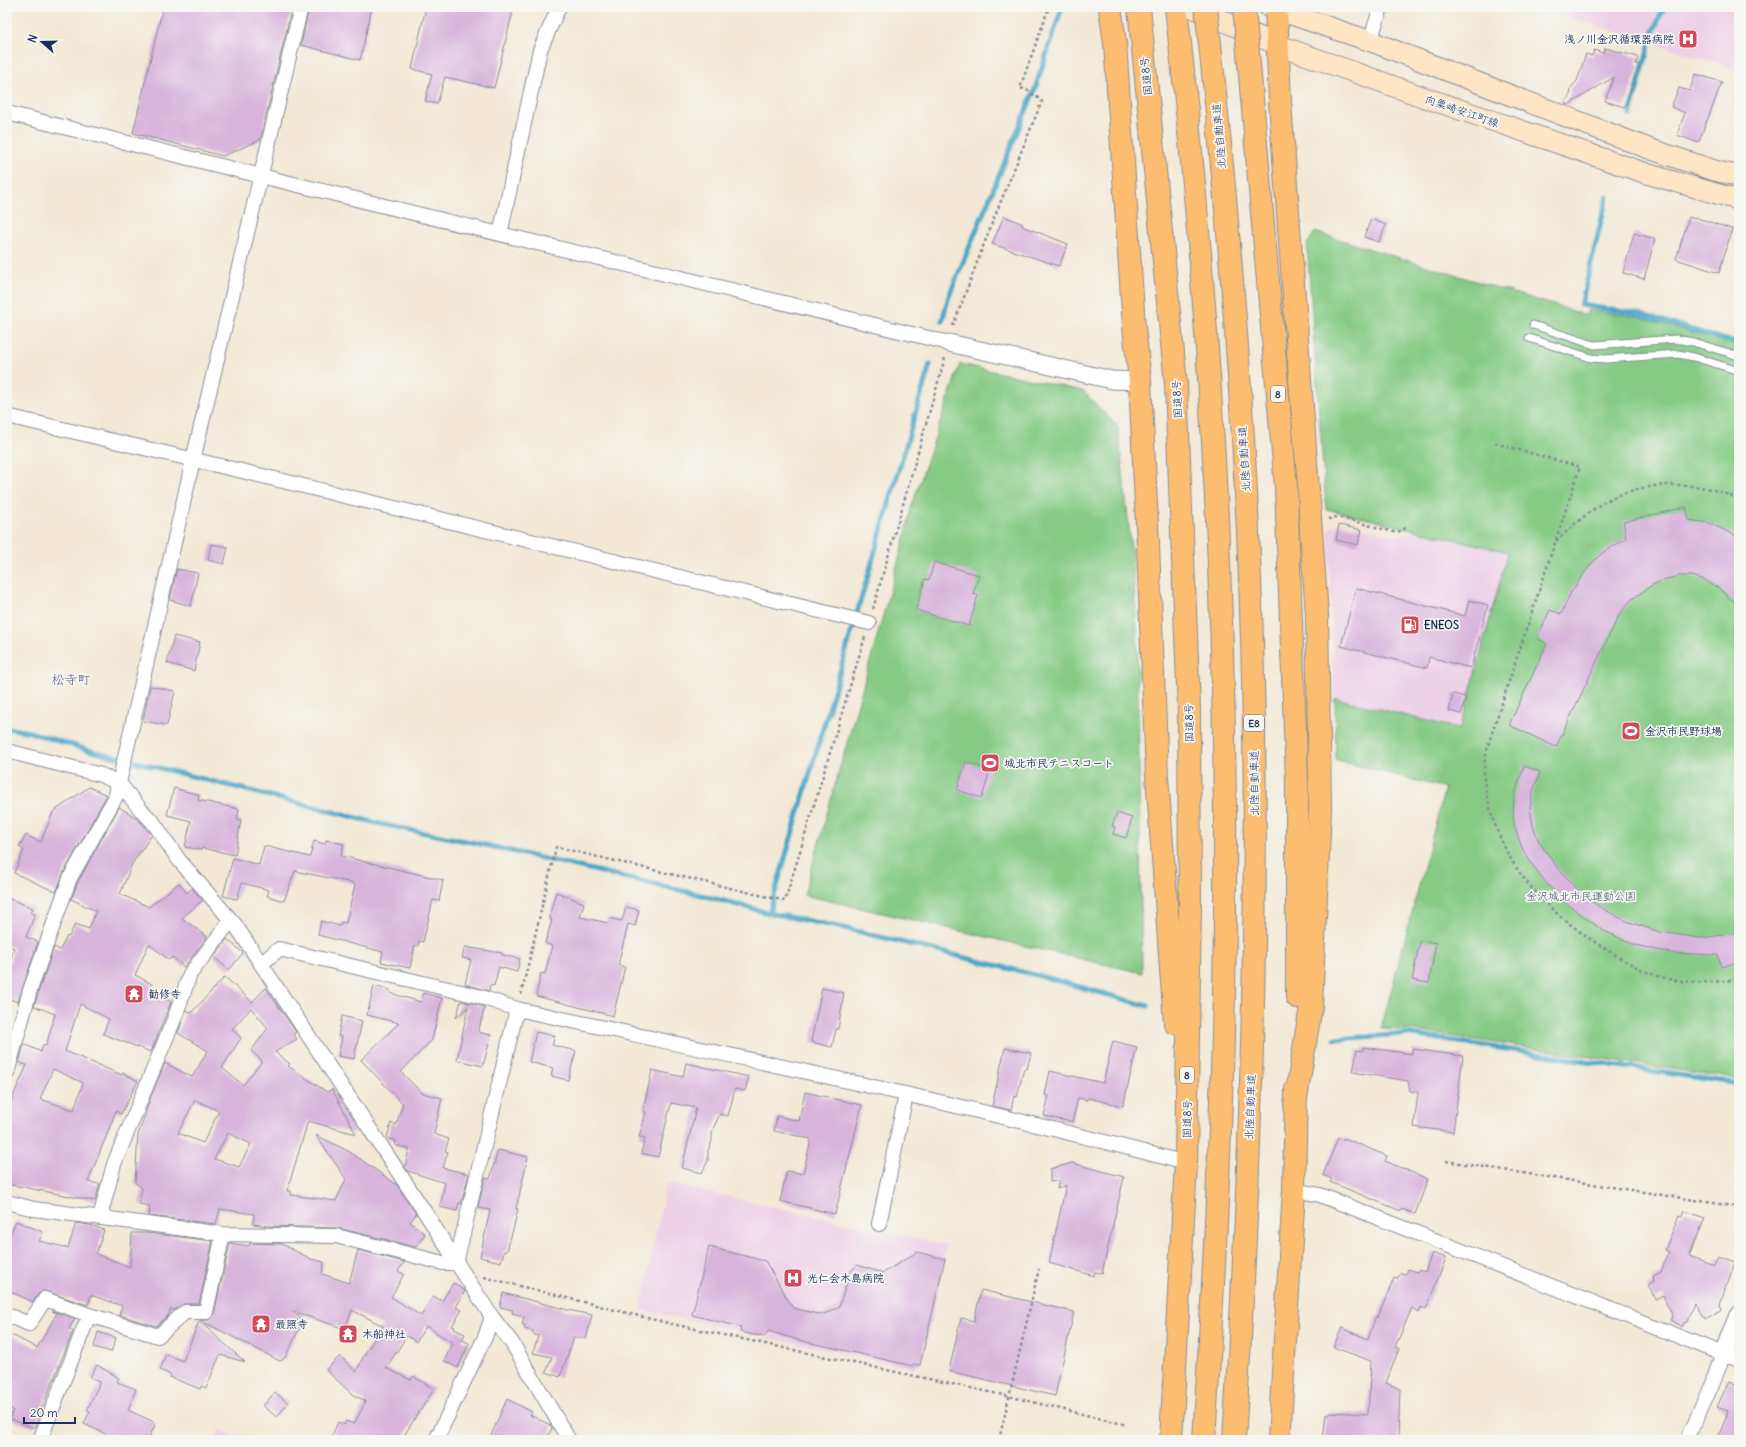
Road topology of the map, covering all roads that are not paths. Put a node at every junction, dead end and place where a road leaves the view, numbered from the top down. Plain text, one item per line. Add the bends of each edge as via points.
1 (300, 7) edge
2 (559, 7) edge
3 (1110, 7) edge
4 (1139, 7) edge
5 (1176, 7) edge
6 (1191, 7) edge
7 (1206, 7) edge
8 (1244, 7) edge
9 (1381, 7) edge
10 (1274, 8) edge
11 (1370, 41) junction
12 (1278, 45) junction
13 (7, 113) edge
14 (261, 176) junction
15 (1739, 176) edge
16 (1739, 200) edge
17 (500, 234) junction
18 (1533, 325) dead end
19 (1529, 338) dead end
20 (949, 342) joint
21 (1739, 356) edge
22 (1739, 370) edge
23 (1140, 381) junction
24 (7, 416) edge
25 (193, 460) junction
26 (859, 621) road end
27 (7, 751) edge
28 (119, 783) junction
29 (231, 920) junction
30 (260, 964) junction
31 (517, 1009) junction
32 (7, 1073) edge
33 (906, 1095) junction
34 (1295, 1104) junction
35 (1186, 1163) junction
36 (1294, 1190) junction
37 (7, 1202) edge
38 (100, 1217) junction
39 (879, 1224) dead end
40 (224, 1234) junction
41 (459, 1267) junction
42 (7, 1315) edge
43 (89, 1315) junction
44 (1739, 1315) edge
45 (492, 1317) junction
46 (1731, 1357) edge
47 (40, 1440) edge
48 (436, 1440) edge
49 (569, 1440) edge
50 (1171, 1440) edge
51 (1204, 1440) edge
52 (1234, 1440) edge
53 (1279, 1440) edge
54 (1688, 1440) edge

1 - 14 street
2 - 17 street via 540,50
3 - 23 highway via 1115,43
4 - 35 highway, 国道8号 / 8 via 1176,384 1189,710 1190,905
5 - 51 highway via 1189,121 1207,351 1218,533 1224,730 1222,1097
6 - 12 main road, 向粟崎安江町線
7 - 52 highway, 北陸自動車道 / E8, bridge via 1218,117 1237,349 1248,533 1254,722 1255,896 1251,1101
8 - 34 highway, 8, bridge via 1286,487 1297,782
9 - 11 street
10 - 11 main road
10 - 12 highway
11 - 15 main road via 1650,149
12 - 16 main road, 向粟崎安江町線 via 1641,171
12 - 34 highway via 1317,615 1320,808 1311,1006
13 - 14 street
14 - 17 street
14 - 25 street
17 - 20 street
18 - 21 lane via 1594,345 1676,339
19 - 22 lane via 1591,358 1678,354
20 - 23 street via 1112,380
23 - 35 highway via 1156,776
24 - 25 street
25 - 26 street
25 - 28 street
27 - 28 street via 75,768
28 - 29 street via 153,822 179,860
28 - 32 street via 115,798 70,878 30,990
29 - 30 street
29 - 38 street via 190,974 114,1164
30 - 31 street via 279,949 478,996
30 - 41 street
31 - 33 street
31 - 41 street
33 - 35 street via 1101,1140
33 - 39 street
34 - 36 highway, 8
35 - 50 highway, 国道8号 / 8
36 - 46 street via 1320,1195
36 - 53 highway, 8
37 - 38 street
38 - 40 street
40 - 41 street via 336,1236
40 - 43 street via 206,1312 186,1312 158,1336
41 - 45 street
42 - 43 street via 29,1324 45,1299
43 - 47 street
44 - 46 street
45 - 48 street
45 - 49 street via 512,1343
46 - 54 street

